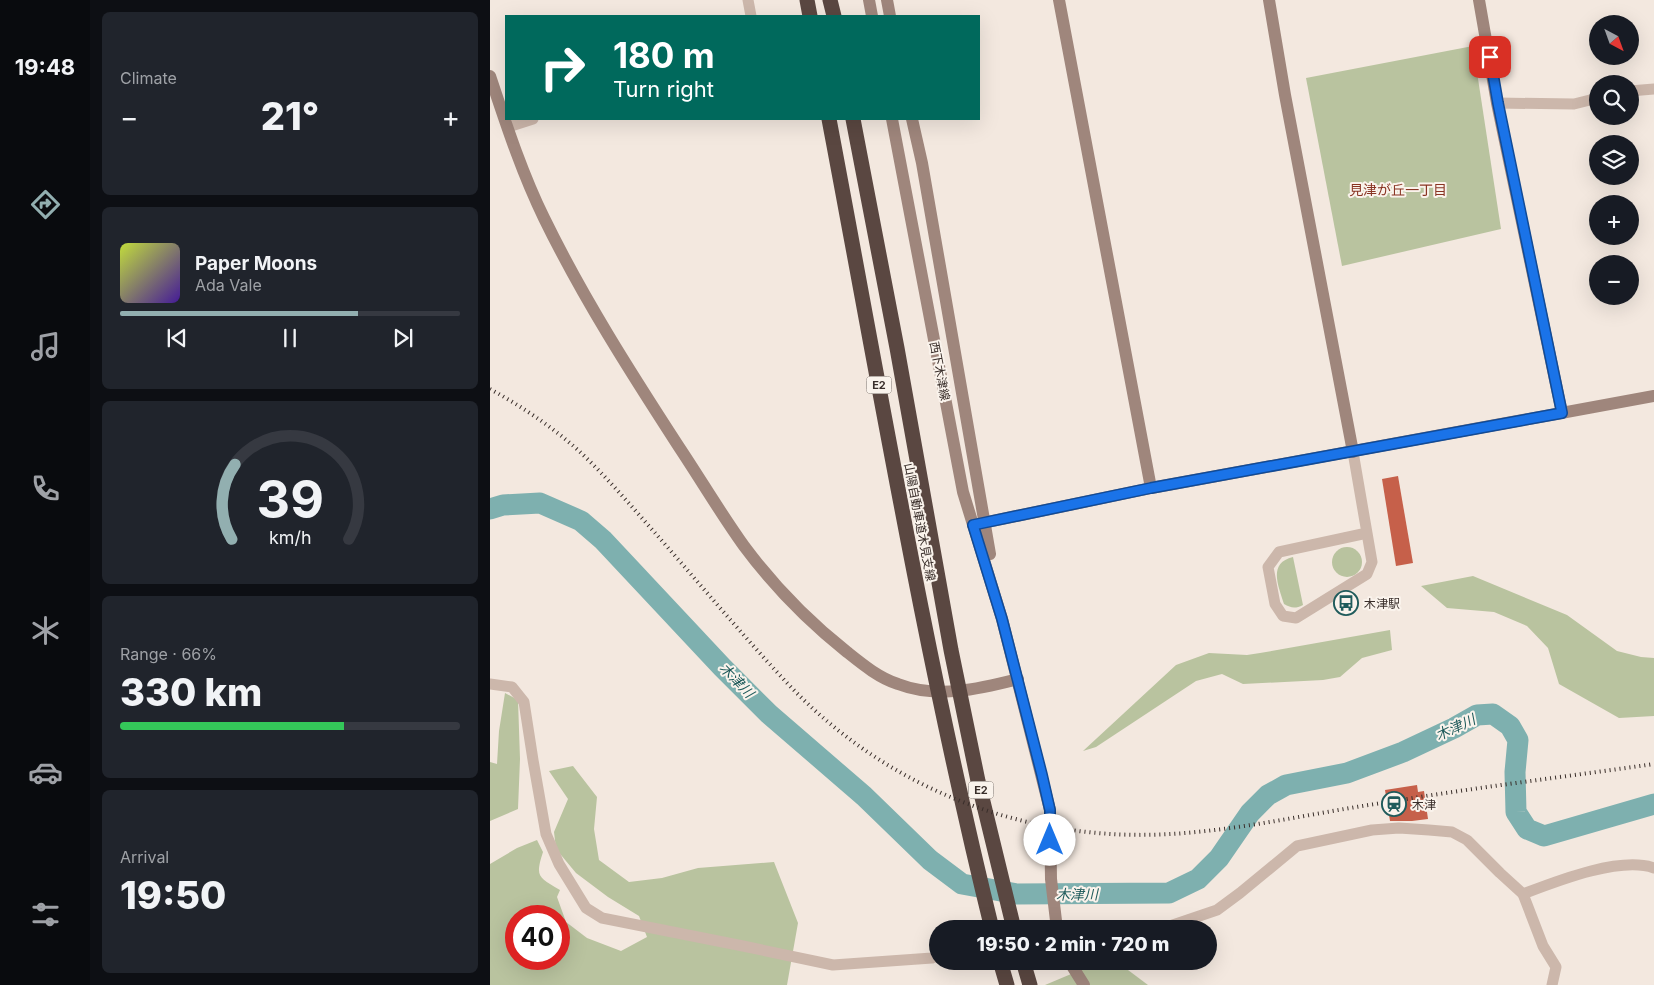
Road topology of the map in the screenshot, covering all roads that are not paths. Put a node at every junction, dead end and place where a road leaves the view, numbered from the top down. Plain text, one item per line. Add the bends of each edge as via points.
1 (748, 0) edge
2 (807, 0) edge
3 (830, 0) edge
4 (869, 0) edge
5 (886, 0) edge
6 (1060, 0) edge
7 (1269, 0) edge
8 (1479, 0) edge
9 (751, 15) edge
10 (810, 15) edge
11 (834, 15) edge
12 (872, 15) edge
13 (890, 15) edge
14 (490, 76) edge
15 (1654, 89) edge
16 (1639, 90) edge
17 (1589, 100) edge
18 (1498, 103) junction
19 (505, 118) edge
20 (506, 120) edge
21 (530, 120) edge
22 (829, 120) edge
23 (853, 120) edge
24 (892, 120) edge
25 (912, 120) edge
26 (508, 127) junction
27 (1654, 396) edge
28 (1562, 413) junction
29 (1353, 452) junction
30 (1151, 488) junction
31 (978, 524) junction
32 (1366, 533) junction
33 (1018, 679) junction
34 (490, 684) edge
35 (1654, 868) edge
36 (1523, 894) junction
37 (990, 920) edge
38 (1012, 920) edge
39 (1056, 920) edge
40 (1188, 920) edge
41 (929, 958) edge
42 (1003, 970) edge
43 (1026, 970) edge
44 (1075, 970) edge
45 (1007, 985) edge
46 (1030, 985) edge
47 (1084, 985) edge
48 (1552, 985) edge

1 - 9 street
2 - 10 highway
3 - 11 highway
4 - 12 street
5 - 13 street
6 - 30 street
7 - 29 street
8 - 18 street
14 - 19 street
15 - 16 street
17 - 18 street via 1574,104
18 - 28 street
20 - 26 street
21 - 26 street
22 - 37 highway, 山陽自動車道木見支線 / E2 via 929,651
23 - 38 highway, 山陽自動車道木見支線 / E2 via 951,650
24 - 31 street, 西下木津線 via 963,492
25 - 31 street, 西下木津線 via 922,163
26 - 33 street via 544,217 580,287 637,382 767,576 836,644 867,668 897,684 927,692 976,689
27 - 28 street
28 - 29 street
29 - 30 street
29 - 32 street
30 - 31 street
31 - 33 street, 西下木津線
32 - 32 street via 1372,562 1367,574 1296,618 1283,616 1275,604 1268,567 1279,552
33 - 39 street, 西下木津線 via 1050,810 1051,879
34 - 41 street via 512,687 524,702 546,834 559,864 586,908 602,918 833,965
35 - 36 street via 1633,864 1578,874
36 - 40 street via 1467,840 1452,832 1399,828 1372,830 1297,846 1217,910
36 - 48 street via 1543,946 1556,967
42 - 45 highway
43 - 46 highway
44 - 47 street

